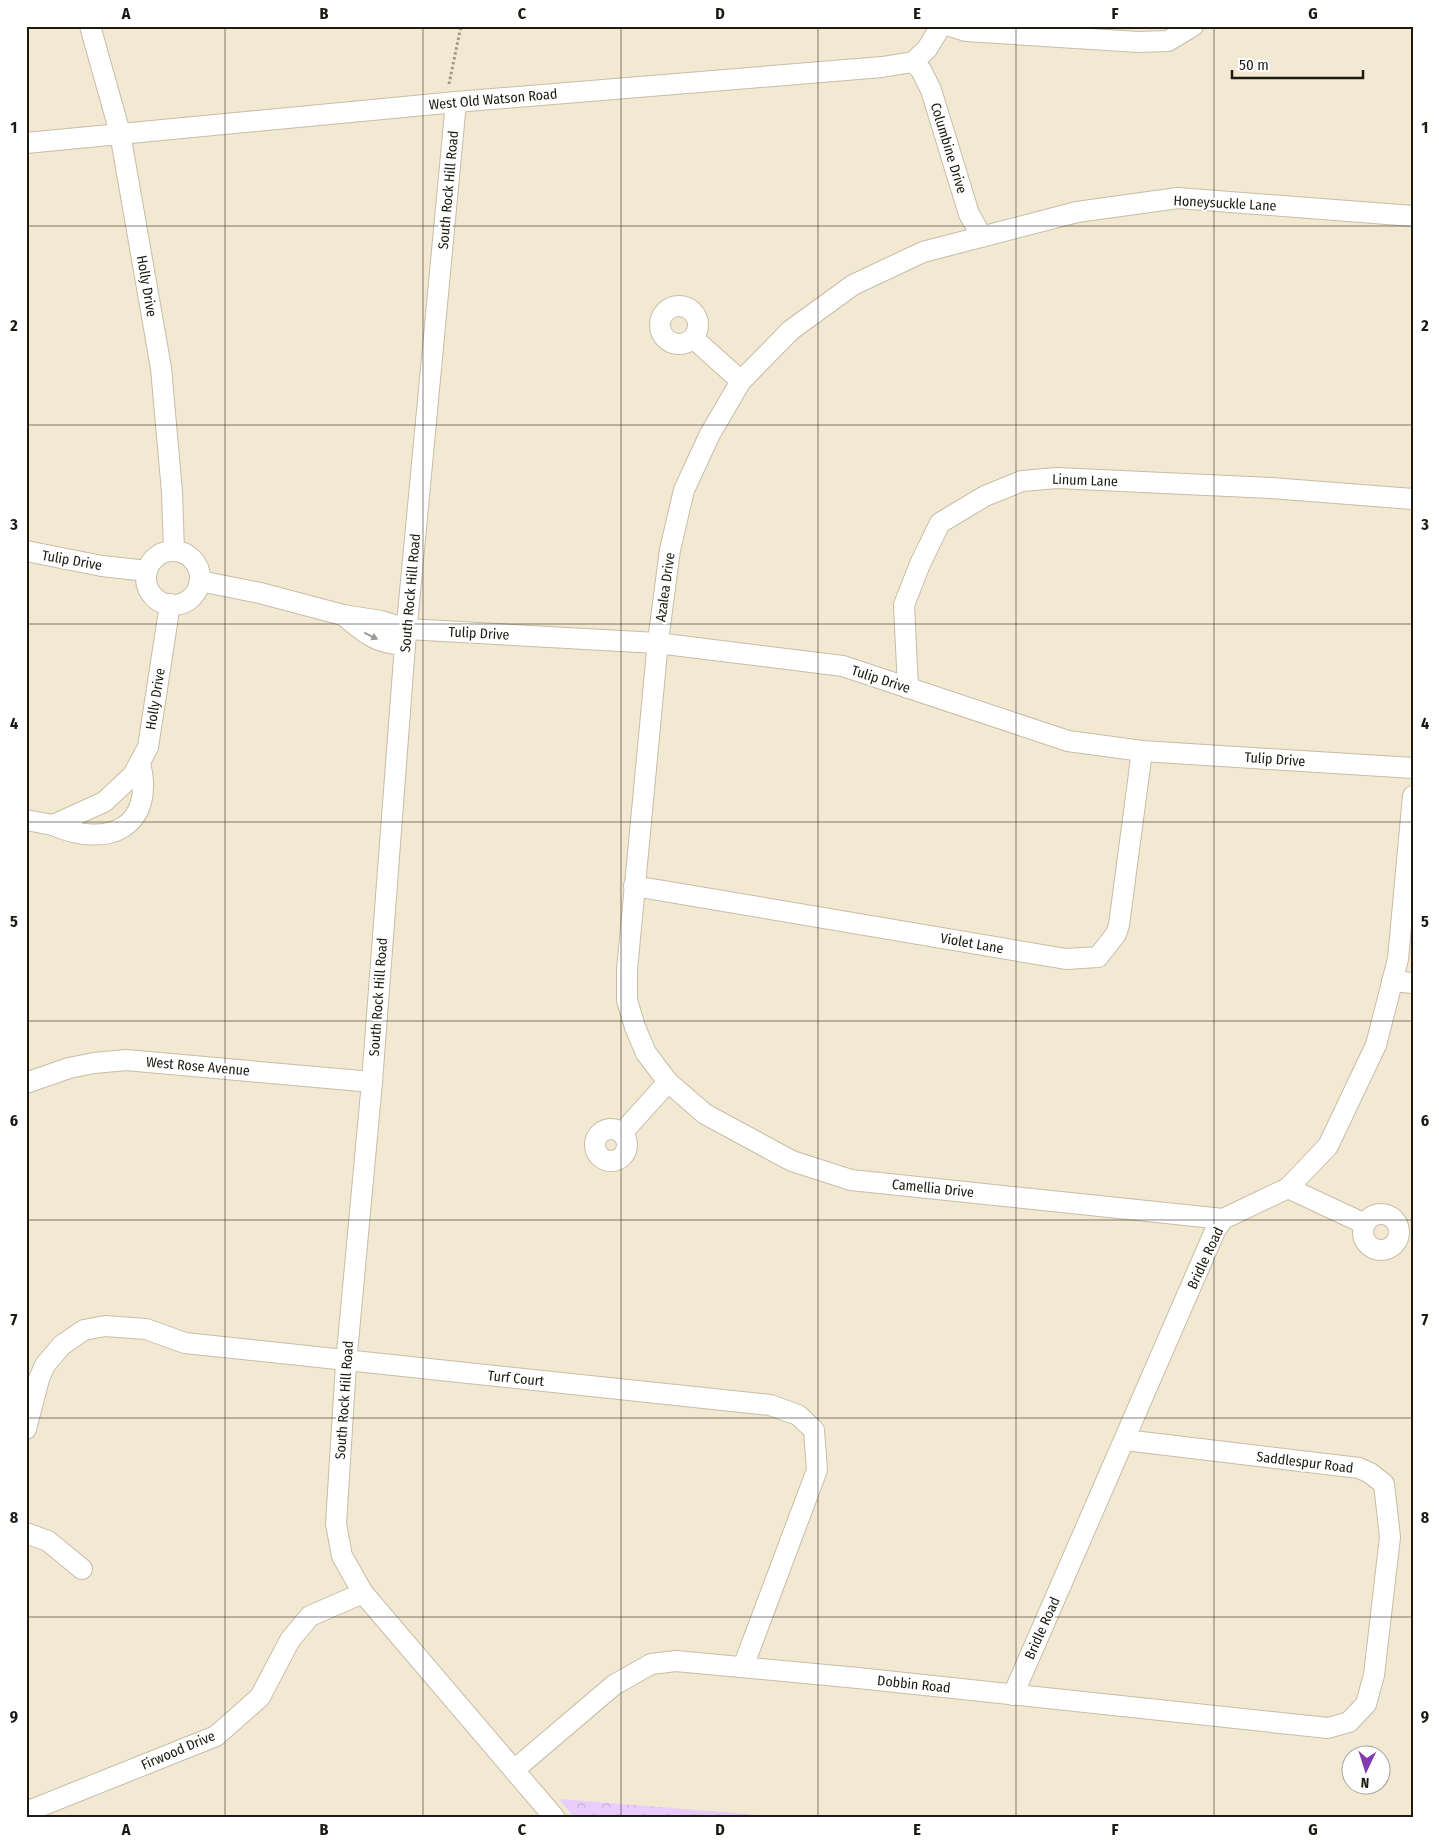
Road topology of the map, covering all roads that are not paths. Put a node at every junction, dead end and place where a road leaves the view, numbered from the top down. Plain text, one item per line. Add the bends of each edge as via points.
1 (90, 26) edge
2 (941, 26) edge
3 (950, 26) edge
4 (1193, 26) edge
5 (914, 62) junction
6 (451, 103) junction
7 (120, 134) junction
8 (26, 143) edge
9 (1413, 216) edge
10 (982, 237) junction
11 (693, 338) dead end
12 (741, 381) junction
13 (1413, 499) edge
14 (174, 550) junction
15 (26, 552) edge
16 (147, 571) junction
17 (200, 581) junction
18 (170, 604) junction
19 (406, 637) junction
20 (658, 643) junction
21 (908, 688) junction
22 (1142, 751) junction
23 (140, 763) junction
24 (1413, 768) edge
25 (1413, 796) edge
26 (26, 820) edge
27 (53, 825) junction
28 (634, 886) junction
29 (1392, 981) junction
30 (1413, 983) edge
31 (372, 1082) junction
32 (668, 1082) junction
33 (26, 1083) edge
34 (622, 1134) dead end
35 (1288, 1188) junction
36 (1224, 1219) junction
37 (1365, 1224) dead end
38 (346, 1360) junction
39 (26, 1430) edge
40 (1124, 1440) junction
41 (26, 1533) edge
42 (82, 1569) dead end
43 (364, 1593) junction
44 (743, 1666) junction
45 (1013, 1694) junction
46 (1348, 1722) joint
47 (514, 1770) junction
48 (26, 1812) edge
49 (554, 1817) edge

1 - 7 street, Holly Drive
2 - 5 street via 928,49
3 - 4 street via 966,31 1138,42 1168,41
5 - 6 street, West Old Watson Road
5 - 10 street, Columbine Drive via 931,90 969,214
6 - 7 street, West Old Watson Road
6 - 19 street, South Rock Hill Road
7 - 8 street, West Old Watson Road
7 - 14 street, Holly Drive via 162,368
9 - 10 street, Honeysuckle Lane via 1178,198 1077,212
10 - 12 street, Azalea Drive via 923,252 853,285 791,330
11 - 12 street
12 - 20 street, Azalea Drive via 710,434 684,490 670,550
13 - 21 street, Linum Lane via 1271,488 1057,478 1022,481 985,496 940,523 904,605
14 - 16 street via 157,556
14 - 17 street via 183,552 197,564
15 - 16 street, Tulip Drive
16 - 18 street via 146,580 154,597
17 - 18 street via 187,601
17 - 19 street, Tulip Drive via 342,615 381,621
18 - 23 street, Holly Drive via 148,747
19 - 20 street, Tulip Drive
19 - 31 street, South Rock Hill Road
20 - 21 street, Tulip Drive via 843,666
20 - 28 street, Azalea Drive
21 - 22 street, Tulip Drive via 1068,740
22 - 24 street, Tulip Drive
22 - 28 street, Violet Lane via 1119,925 1098,957 1066,959
23 - 27 street, Holly Drive via 110,798
23 - 27 street via 144,795 140,810 130,823 106,834 93,835
25 - 29 street, Bridle Road via 1398,958
26 - 27 street
28 - 32 street, Azalea Drive via 626,970 627,1000 646,1053
29 - 30 street
29 - 35 street, Bridle Road via 1376,1045 1328,1146
31 - 33 street, West Rose Avenue via 126,1060 69,1068
31 - 38 street, South Rock Hill Road
32 - 34 street
32 - 36 street, Camellia Drive via 706,1114 792,1161 851,1180
35 - 36 street, Bridle Road
35 - 37 street
36 - 40 street, Bridle Road via 1215,1231
38 - 39 street, Turf Court via 185,1343 146,1329 105,1326 84,1330 62,1345 46,1365 38,1379
38 - 43 street, South Rock Hill Road via 336,1524 342,1556
38 - 44 street, Turf Court via 770,1405 798,1414 814,1430 817,1470
40 - 45 street, Bridle Road
40 - 46 street, Saddlespur Road via 1359,1468 1384,1484 1390,1536 1374,1675 1366,1704
41 - 42 street via 48,1541
43 - 47 street, South Rock Hill Road
43 - 48 street, Firwood Drive via 310,1616 290,1640 260,1697 216,1736
44 - 45 street, Dobbin Road
44 - 47 street, Dobbin Road via 683,1661 651,1664 614,1685
45 - 46 street, Dobbin Road via 1328,1728
47 - 49 street, South Rock Hill Road

